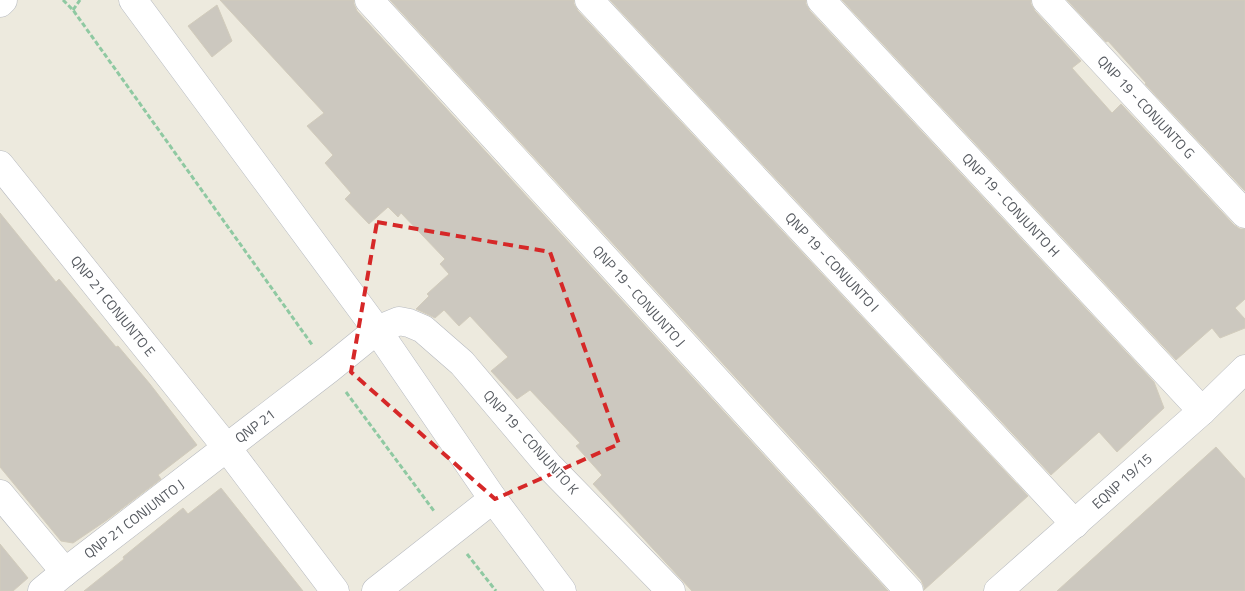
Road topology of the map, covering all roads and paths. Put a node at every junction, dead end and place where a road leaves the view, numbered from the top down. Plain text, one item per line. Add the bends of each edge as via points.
1 (4, 0) edge
2 (63, 0) edge
3 (80, 0) edge
4 (132, 0) edge
5 (369, 0) edge
6 (589, 0) edge
7 (821, 0) edge
8 (1046, 0) edge
9 (0, 3) edge
10 (73, 10) junction
11 (0, 165) edge
12 (1245, 214) edge
13 (377, 330) junction
14 (330, 369) junction
15 (1245, 369) edge
16 (1202, 411) junction
17 (227, 448) junction
18 (0, 494) edge
19 (493, 499) junction
20 (1075, 524) junction
21 (450, 533) junction
22 (65, 572) junction
23 (42, 591) edge
24 (334, 591) edge
25 (376, 591) edge
26 (496, 591) edge
27 (562, 591) edge
28 (671, 591) edge
29 (909, 591) edge
30 (998, 591) edge

1 - 9 street
2 - 10 path
3 - 10 path
4 - 13 street
5 - 29 street, QNP 19 - CONJUNTO J
6 - 20 street, QNP 19 - CONJUNTO I
7 - 16 street, QNP 19 - CONJUNTO H
8 - 12 street, QNP 19 - CONJUNTO G
10 - 14 path
11 - 17 street, QNP 21 CONJUNTO E
13 - 14 street, QNP 21
13 - 19 street
13 - 28 street, QNP 19 - CONJUNTO K via 398,321 409,323 423,329 456,358 549,466
14 - 17 street, QNP 21
14 - 21 path
15 - 16 street, EQNP 19/15
16 - 20 street, EQNP 19/15
17 - 22 street, QNP 21 CONJUNTO J
17 - 24 street, QNP 21
18 - 22 street
19 - 21 street
19 - 27 street
20 - 30 street, EQNP 19/15
21 - 25 street
21 - 26 path
22 - 23 street, QNP 21 CONJUNTO J

